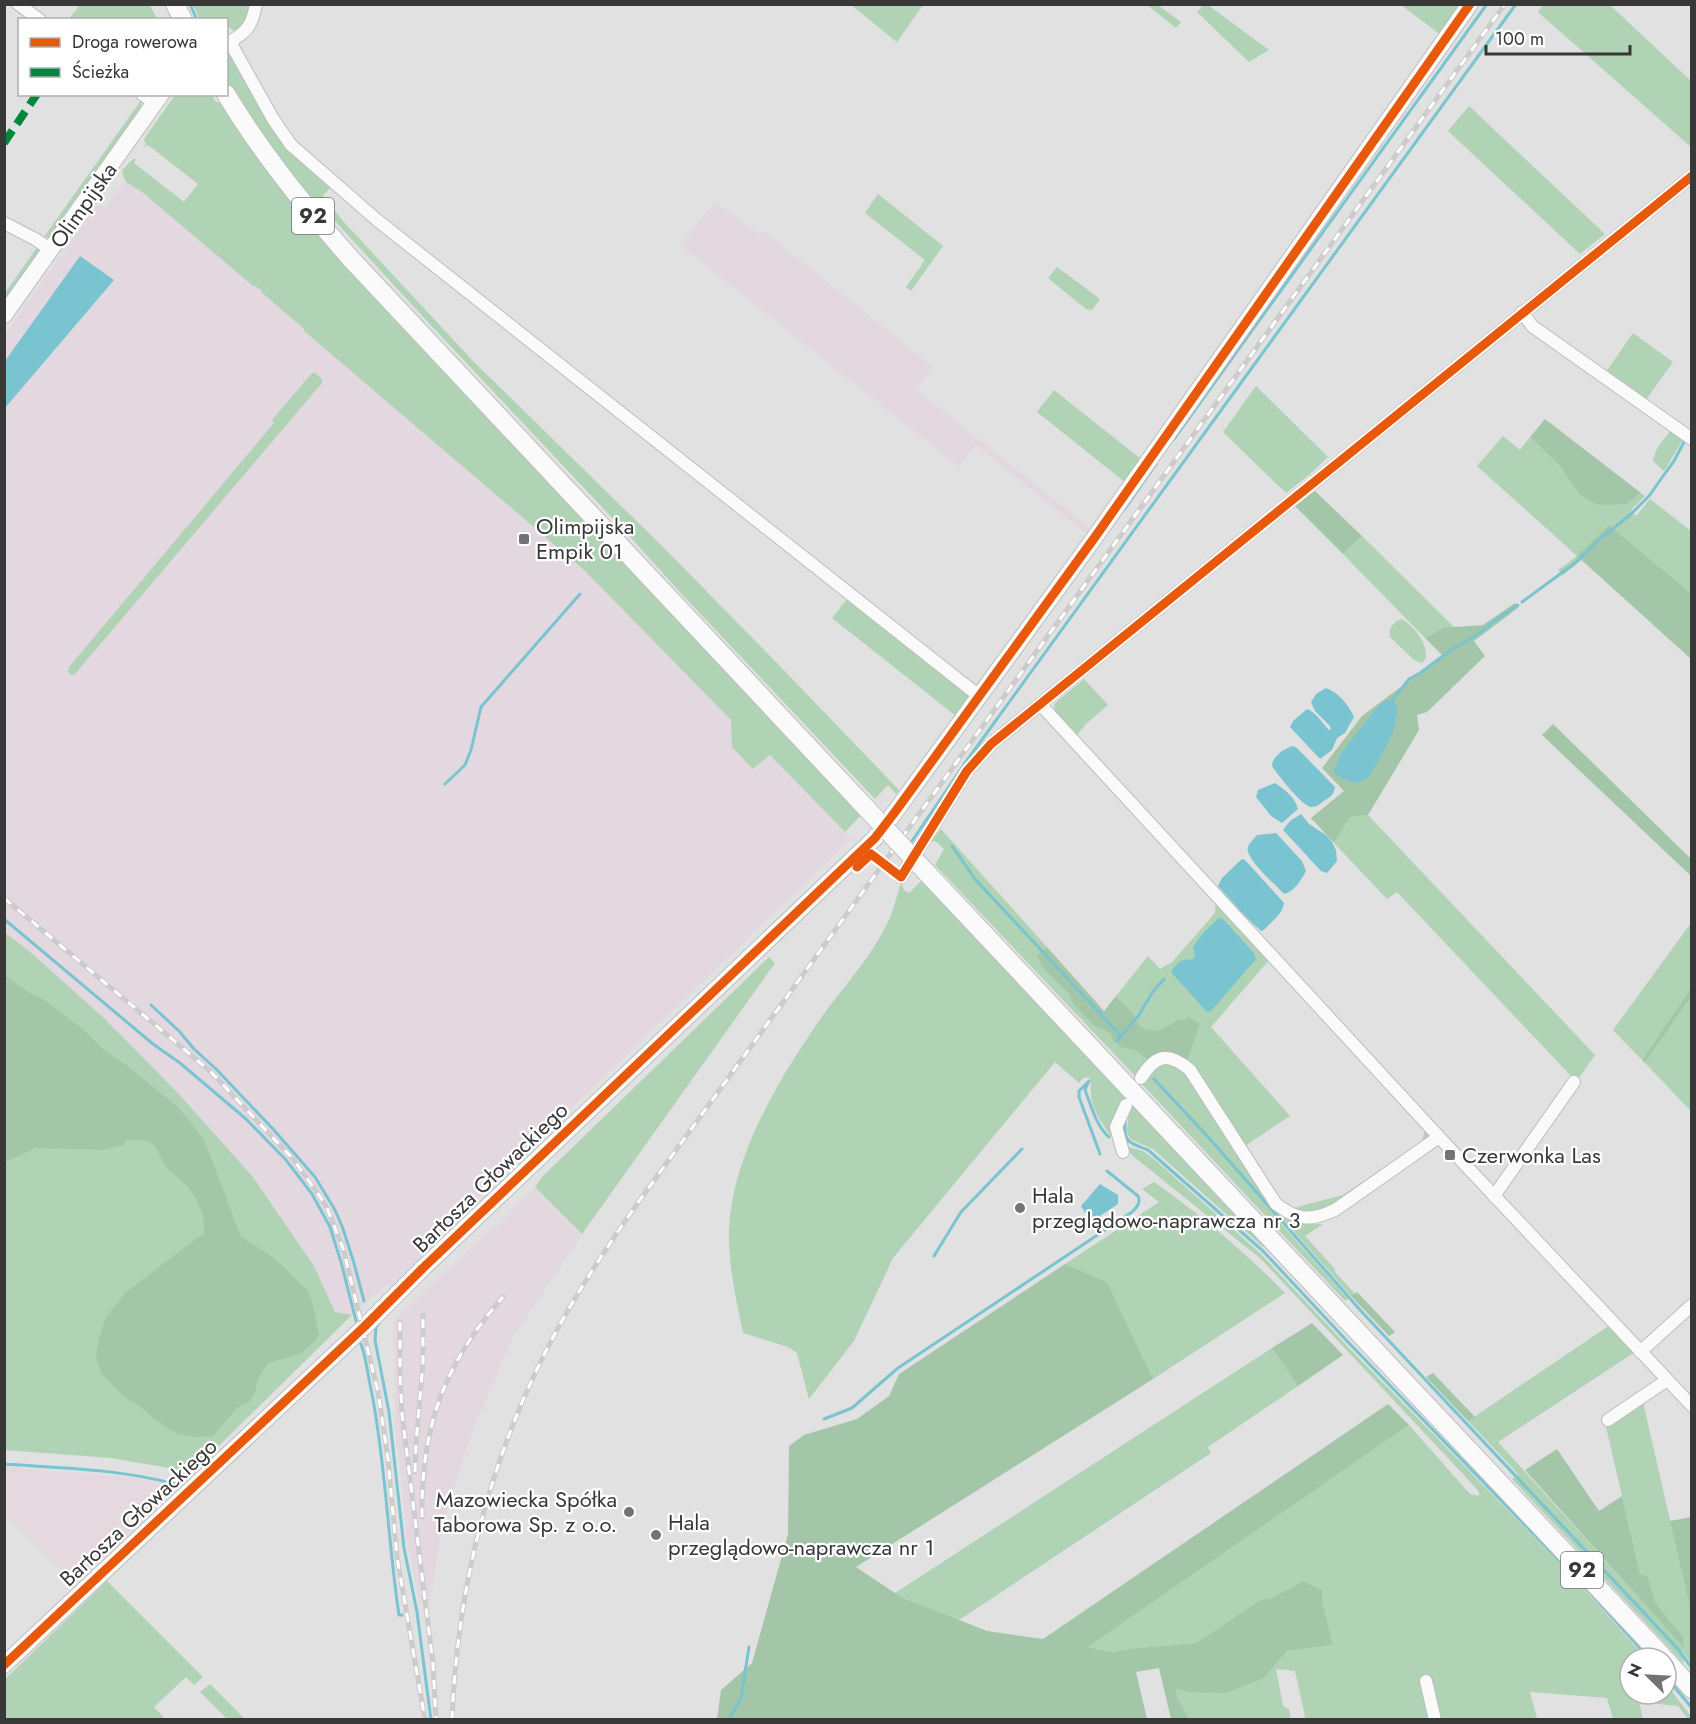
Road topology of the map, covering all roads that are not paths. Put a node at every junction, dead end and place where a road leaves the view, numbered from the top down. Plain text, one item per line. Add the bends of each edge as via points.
1 (18, 4) edge
2 (176, 4) edge
3 (256, 4) edge
4 (1470, 4) edge
5 (37, 18) edge
6 (182, 18) edge
7 (228, 43) edge
8 (226, 96) edge
9 (153, 97) edge
10 (1692, 176) edge
11 (4, 223) edge
12 (51, 250) junction
13 (1521, 312) junction
14 (4, 315) edge
15 (1692, 439) edge
16 (979, 696) junction
17 (1040, 704) junction
18 (901, 877) dead end
19 (1141, 1078) dead end
20 (1574, 1083) dead end
21 (1126, 1105) dead end
22 (1438, 1137) junction
23 (1123, 1152) dead end
24 (1494, 1196) junction
25 (1692, 1305) edge
26 (1640, 1352) junction
27 (1667, 1380) junction
28 (1689, 1399) edge
29 (1608, 1420) dead end
30 (1653, 1646) edge
31 (4, 1665) edge
32 (1678, 1673) edge
33 (1426, 1681) dead end
34 (1692, 1689) edge
35 (1435, 1719) edge

1 - 5 street
2 - 6 main road
3 - 7 street via 253,20 242,35
4 - 16 street, Bartosza Głowackiego via 1102,528
7 - 16 street via 291,145 386,227
8 - 30 main road, 92, bridge via 289,187 363,272
9 - 12 street, Olimpijska
10 - 13 street
11 - 12 street
12 - 14 street, Olimpijska
13 - 15 street via 1532,326
13 - 17 street
16 - 31 street, Bartosza Głowackiego via 874,837
17 - 18 street via 979,756
17 - 22 street
19 - 22 street via 1151,1063 1162,1058 1190,1070 1276,1204 1304,1218 1335,1210
20 - 24 street
21 - 23 street via 1116,1128
22 - 24 street
24 - 26 street
25 - 26 street
26 - 27 street
27 - 28 street
27 - 29 street
32 - 34 main road, 92
33 - 35 street

